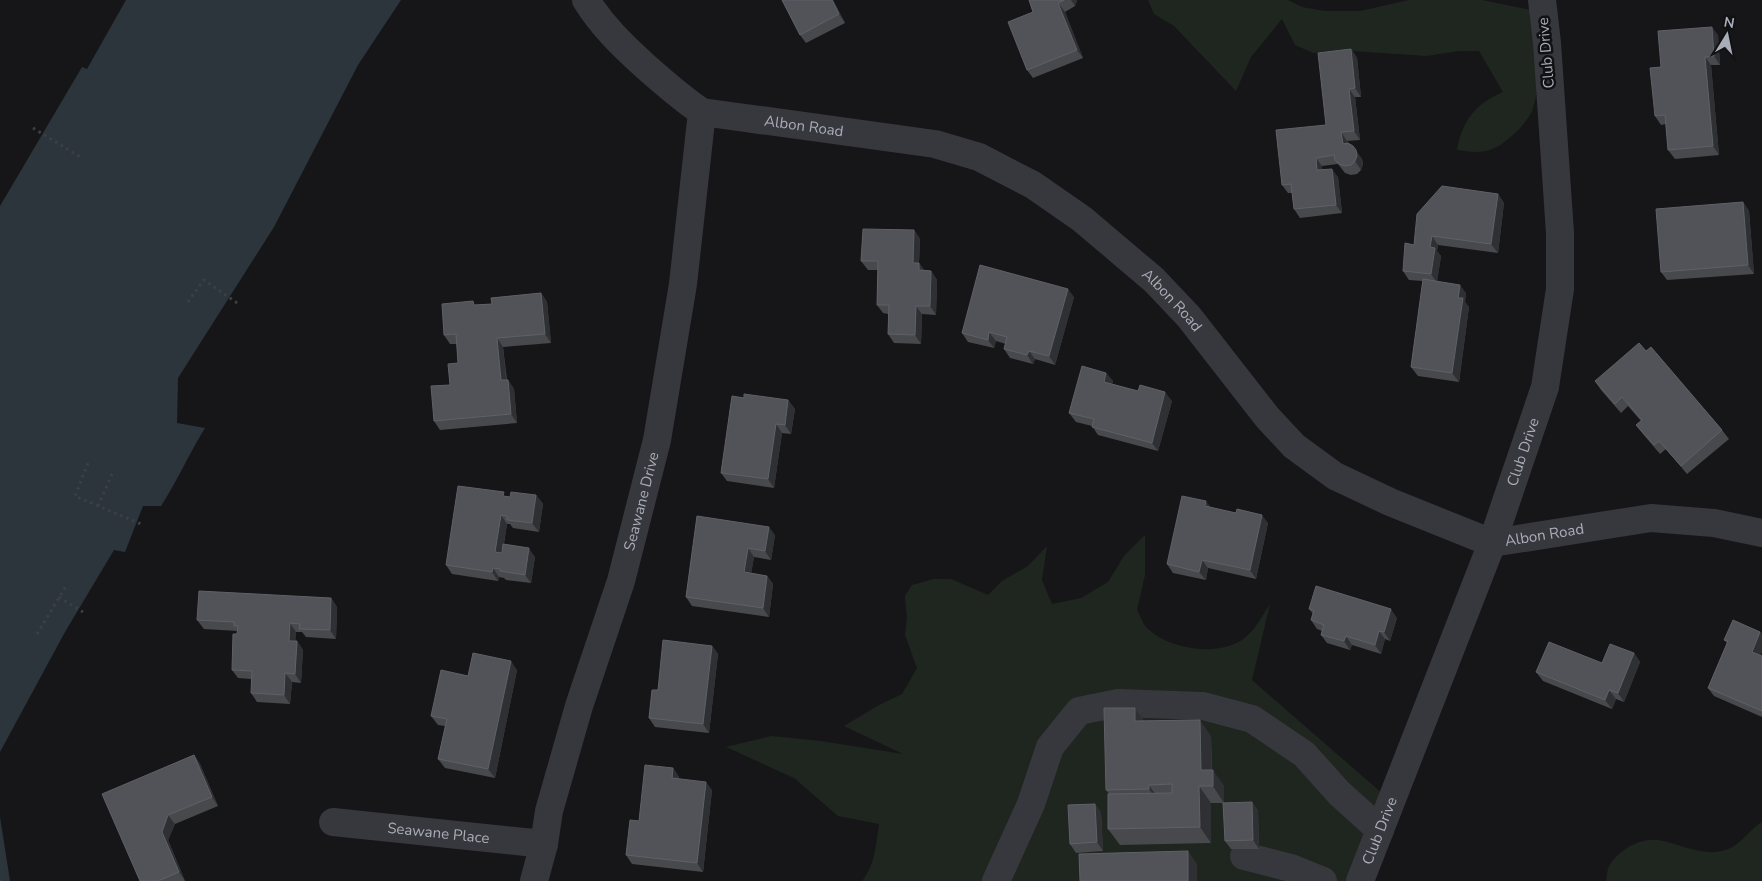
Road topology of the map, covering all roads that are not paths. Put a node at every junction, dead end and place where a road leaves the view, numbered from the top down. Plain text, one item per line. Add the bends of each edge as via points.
1 (586, 0) edge
2 (1542, 0) edge
3 (702, 112) junction
4 (1762, 533) edge
5 (1492, 543) junction
6 (333, 822) dead end
7 (1380, 830) junction
8 (544, 844) junction
9 (1244, 856) dead end
10 (534, 881) edge
11 (996, 881) edge
12 (1323, 881) edge
13 (1360, 881) edge

1 - 3 street, Albon Road via 616,40 681,98
2 - 5 street, Club Drive via 1560,233 1560,289 1545,387
3 - 5 street, Albon Road via 935,144 979,157 1033,184 1082,219 1154,280 1189,317 1267,417 1294,446 1335,476
3 - 8 street, Seawane Drive via 683,284 657,440 621,581 579,706 552,802
4 - 5 street, Albon Road via 1714,523 1651,518
5 - 7 street, Club Drive
6 - 8 street, Seawane Place
7 - 11 street via 1339,793 1304,754 1252,718 1203,706 1118,703 1079,711 1050,747 1031,804
7 - 13 street, Club Drive
8 - 10 street, Seawane Drive
9 - 12 street via 1291,868

